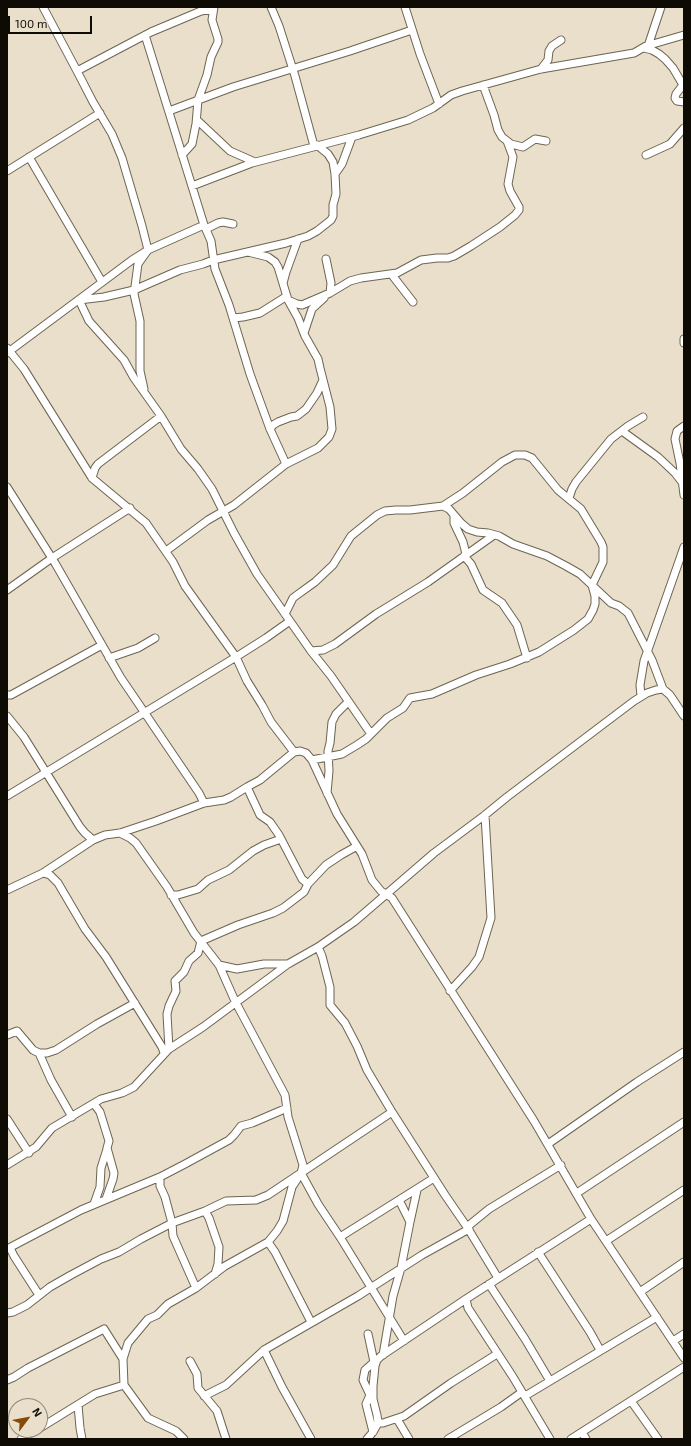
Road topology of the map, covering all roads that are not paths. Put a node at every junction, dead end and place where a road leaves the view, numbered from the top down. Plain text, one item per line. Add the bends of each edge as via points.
1 (44, 7) edge
2 (271, 7) edge
3 (405, 7) edge
4 (661, 7) edge
5 (215, 8) edge
6 (196, 10) edge
7 (412, 30) junction
8 (145, 35) junction
9 (684, 35) edge
10 (561, 40) dead end
11 (646, 47) junction
12 (292, 68) junction
13 (541, 69) junction
14 (78, 71) junction
15 (483, 85) junction
16 (198, 100) junction
17 (684, 102) edge
18 (439, 104) junction
19 (169, 111) junction
20 (100, 113) junction
21 (196, 120) junction
22 (684, 128) edge
23 (352, 137) junction
24 (507, 141) junction
25 (546, 141) dead end
26 (316, 146) junction
27 (182, 155) junction
28 (646, 155) dead end
29 (29, 157) junction
30 (255, 162) junction
31 (7, 171) edge
32 (336, 174) junction
33 (192, 186) junction
34 (233, 224) dead end
35 (205, 227) junction
36 (298, 240) junction
37 (148, 250) junction
38 (248, 252) junction
39 (326, 259) dead end
40 (213, 260) junction
41 (392, 275) junction
42 (102, 282) junction
43 (283, 284) junction
44 (134, 290) junction
45 (329, 293) junction
46 (287, 298) junction
47 (79, 300) junction
48 (413, 302) dead end
49 (233, 318) junction
50 (304, 333) junction
51 (684, 339) edge
52 (684, 343) edge
53 (8, 351) edge
54 (323, 380) junction
55 (145, 393) junction
56 (161, 416) junction
57 (643, 416) dead end
58 (684, 426) edge
59 (270, 429) junction
60 (622, 430) junction
61 (286, 464) junction
62 (92, 478) junction
63 (682, 482) junction
64 (7, 487) edge
65 (684, 495) edge
66 (569, 498) junction
67 (443, 506) junction
68 (130, 508) junction
69 (223, 511) junction
70 (454, 516) junction
71 (494, 534) junction
72 (684, 547) edge
73 (166, 551) junction
74 (465, 555) junction
75 (52, 558) junction
76 (592, 585) junction
77 (7, 590) edge
78 (285, 614) junction
79 (290, 621) junction
80 (155, 638) dead end
81 (102, 645) junction
82 (311, 651) junction
83 (648, 652) junction
84 (236, 657) junction
85 (109, 658) junction
86 (527, 658) junction
87 (663, 689) junction
88 (641, 696) junction
89 (8, 697) edge
90 (348, 702) junction
91 (145, 713) junction
92 (7, 716) edge
93 (684, 716) edge
94 (371, 734) junction
95 (294, 752) junction
96 (328, 756) junction
97 (312, 760) junction
98 (46, 773) junction
99 (247, 786) junction
100 (327, 793) junction
101 (7, 796) edge
102 (204, 803) junction
103 (485, 815) junction
104 (120, 833) junction
105 (281, 839) junction
106 (92, 840) junction
107 (357, 846) junction
108 (43, 873) junction
109 (308, 884) junction
110 (7, 890) edge
111 (385, 894) junction
112 (171, 895) junction
113 (201, 941) junction
114 (318, 947) junction
115 (288, 964) junction
116 (219, 965) junction
117 (450, 991) junction
118 (236, 1001) junction
119 (135, 1003) junction
120 (7, 1035) edge
121 (167, 1051) junction
122 (684, 1052) edge
123 (39, 1053) junction
124 (94, 1104) junction
125 (287, 1108) junction
126 (392, 1112) junction
127 (72, 1117) junction
128 (7, 1119) edge
129 (684, 1122) edge
130 (548, 1144) junction
131 (108, 1148) junction
132 (29, 1153) junction
133 (7, 1165) edge
134 (561, 1166) junction
135 (301, 1173) junction
136 (160, 1177) junction
137 (434, 1178) junction
138 (417, 1190) junction
139 (684, 1190) edge
140 (577, 1193) junction
141 (106, 1199) junction
142 (399, 1200) junction
143 (94, 1204) junction
144 (205, 1211) junction
145 (591, 1218) junction
146 (410, 1222) junction
147 (172, 1223) junction
148 (468, 1228) junction
149 (340, 1237) junction
150 (606, 1241) junction
151 (268, 1242) junction
152 (8, 1249) edge
153 (538, 1252) junction
154 (684, 1262) edge
155 (401, 1268) junction
156 (215, 1274) junction
157 (498, 1278) junction
158 (489, 1284) junction
159 (370, 1287) junction
160 (196, 1288) junction
161 (640, 1292) junction
162 (39, 1295) junction
163 (466, 1299) junction
164 (7, 1313) edge
165 (657, 1317) junction
166 (389, 1318) junction
167 (311, 1322) junction
168 (368, 1334) dead end
169 (684, 1334) edge
170 (404, 1341) junction
171 (673, 1341) junction
172 (264, 1350) junction
173 (600, 1350) junction
174 (497, 1354) junction
175 (383, 1355) junction
176 (684, 1358) edge
177 (123, 1359) junction
178 (190, 1361) dead end
179 (684, 1367) edge
180 (7, 1380) edge
181 (550, 1381) junction
182 (124, 1385) junction
183 (524, 1394) junction
184 (204, 1396) junction
185 (631, 1401) junction
186 (78, 1405) junction
187 (397, 1419) junction
188 (48, 1423) edge
189 (378, 1423) junction
190 (373, 1432) junction
191 (582, 1432) junction
192 (82, 1439) edge
193 (184, 1439) edge
194 (226, 1439) edge
195 (311, 1439) edge
196 (368, 1439) edge
197 (409, 1439) edge
198 (448, 1439) edge
199 (550, 1439) edge
200 (571, 1439) edge
201 (586, 1439) edge
202 (658, 1439) edge

1 - 14 street
2 - 12 street
3 - 7 street
4 - 11 street
5 - 6 street
5 - 16 street via 212,20 218,42
6 - 8 street
7 - 12 street
7 - 18 street
8 - 14 street
8 - 19 street
9 - 11 street
10 - 13 street via 552,46 548,60
11 - 13 street via 621,56
11 - 17 street via 659,54 673,68 683,85 675,98
12 - 16 street
12 - 26 street
13 - 15 street
14 - 20 street
15 - 18 street via 451,95
15 - 24 street via 498,130
16 - 19 street
16 - 21 street
18 - 23 street via 408,120
19 - 27 street
20 - 29 street
20 - 37 street via 122,158
21 - 27 street via 192,144
21 - 30 street via 230,151
22 - 28 street via 670,144
23 - 26 street
23 - 32 street
24 - 25 street via 523,147 535,139
24 - 41 street via 513,157 508,184 519,207 518,212 454,256 421,260
26 - 30 street
26 - 32 street via 331,159
27 - 33 street
29 - 31 street
29 - 42 street
30 - 33 street
32 - 36 street via 333,216 325,225
33 - 35 street
34 - 35 street via 224,222
35 - 37 street
35 - 40 street via 212,246
36 - 38 street
36 - 43 street
37 - 42 street
37 - 44 street via 138,264
38 - 40 street
38 - 43 street via 268,257 274,262
39 - 45 street via 332,283
40 - 44 street via 180,270
40 - 49 street
41 - 45 street via 350,281
41 - 48 street
42 - 47 street
43 - 46 street
44 - 47 street
44 - 55 street via 140,327 140,372
45 - 46 street via 302,305
45 - 50 street via 312,309
46 - 49 street via 260,313
46 - 50 street
47 - 53 street
47 - 55 street via 90,321 124,360
49 - 59 street
50 - 54 street via 318,359
51 - 52 street
53 - 62 street via 24,369
54 - 59 street via 318,393 306,409 298,416 278,422
54 - 61 street via 330,407 332,429 325,442 318,448
55 - 56 street
56 - 62 street via 98,464 94,468
56 - 69 street via 181,449 212,489
57 - 60 street
58 - 63 street via 676,432 675,439
59 - 61 street
60 - 63 street via 658,457
60 - 66 street via 611,439 576,482
61 - 69 street
62 - 68 street
63 - 65 street
64 - 75 street
66 - 67 street via 558,490 532,458 515,455
66 - 76 street via 581,509 603,547 603,562
67 - 70 street
67 - 78 street via 385,511 377,515 351,536 333,565 293,598
68 - 73 street via 146,523
68 - 75 street
69 - 73 street
69 - 78 street via 257,574
70 - 71 street via 468,529
70 - 74 street via 454,524 463,542
71 - 74 street
71 - 76 street via 554,560 580,574
72 - 83 street
73 - 84 street via 185,586
74 - 82 street via 335,644 323,650
74 - 86 street via 483,590 502,603 517,625
75 - 77 street
75 - 81 street
76 - 83 street via 611,603 628,612
76 - 86 street via 594,604 588,619 560,640
78 - 79 street
79 - 82 street
79 - 84 street
80 - 85 street via 138,648
81 - 85 street
81 - 89 street
82 - 90 street
83 - 87 street
83 - 88 street via 640,685
84 - 91 street
84 - 95 street via 271,722
85 - 91 street
86 - 94 street via 476,675 432,694 410,698 403,708 387,718
87 - 88 street
87 - 93 street
88 - 103 street
90 - 94 street
90 - 96 street via 333,719
91 - 98 street
91 - 102 street
92 - 98 street via 24,737
94 - 96 street via 342,754
95 - 97 street via 306,753
95 - 99 street via 260,780
96 - 97 street
96 - 100 street via 330,771
97 - 100 street
98 - 101 street
98 - 106 street via 80,827
99 - 102 street via 232,797
99 - 105 street via 260,815 270,822
100 - 107 street
102 - 104 street
103 - 111 street
103 - 117 street via 491,918 479,957
104 - 106 street
104 - 112 street via 136,843
105 - 109 street via 302,879
105 - 112 street via 253,851 198,889
106 - 108 street
107 - 109 street via 326,865
107 - 111 street via 372,880
108 - 110 street
108 - 119 street via 50,875 58,883 85,929
109 - 113 street via 304,892 274,913
111 - 114 street via 354,922
111 - 117 street via 392,898
112 - 113 street
113 - 116 street
113 - 121 street via 198,953 189,960 184,972 175,981 176,991 167,1014
114 - 115 street
114 - 126 street via 330,987 330,1005 345,1023 365,1067
115 - 116 street via 237,968
115 - 118 street
116 - 118 street
117 - 130 street
118 - 121 street
118 - 125 street via 285,1095
119 - 121 street
119 - 123 street via 52,1052
120 - 123 street via 19,1032 28,1046
121 - 124 street via 134,1087
122 - 130 street
123 - 127 street
124 - 127 street
124 - 131 street via 100,1112 109,1141
125 - 135 street via 290,1125 303,1161
125 - 136 street via 241,1126 229,1140
126 - 135 street
126 - 137 street
127 - 132 street via 50,1130
128 - 132 street
129 - 140 street
130 - 134 street
131 - 141 street via 114,1173
131 - 143 street
132 - 133 street
134 - 140 street
134 - 148 street via 489,1209
135 - 144 street via 268,1196 256,1200 226,1201
135 - 149 street
135 - 151 street via 292,1187 283,1221
136 - 141 street
136 - 147 street via 160,1186
137 - 138 street
137 - 148 street
138 - 142 street
138 - 146 street
139 - 150 street
140 - 145 street
141 - 143 street
142 - 146 street
142 - 149 street
143 - 152 street
144 - 147 street
144 - 156 street via 219,1247
145 - 150 street
145 - 153 street
146 - 155 street
147 - 160 street via 173,1236
147 - 162 street via 71,1275
148 - 155 street
148 - 157 street
149 - 159 street
150 - 161 street
151 - 156 street
151 - 167 street
152 - 162 street
153 - 157 street
153 - 173 street
154 - 161 street
155 - 159 street
155 - 166 street
156 - 160 street
157 - 158 street
158 - 163 street
158 - 181 street
159 - 166 street
159 - 167 street
160 - 177 street via 148,1319 128,1343
161 - 165 street
162 - 164 street via 23,1307
163 - 170 street
163 - 174 street via 468,1308
165 - 171 street
165 - 173 street
166 - 170 street
166 - 175 street
167 - 172 street
168 - 190 street via 374,1362 365,1370 363,1380 370,1395 366,1404
169 - 171 street
170 - 175 street
171 - 176 street
172 - 184 street via 226,1385
172 - 195 street
173 - 181 street
174 - 183 street
174 - 187 street
175 - 189 street via 375,1366 374,1399
177 - 180 street via 104,1328
177 - 182 street
178 - 184 street via 197,1374 198,1388
179 - 185 street
181 - 183 street
182 - 186 street via 96,1394
182 - 193 street via 148,1418 176,1431
183 - 198 street
183 - 199 street
184 - 194 street via 217,1411
185 - 191 street
185 - 202 street
186 - 188 street
186 - 192 street
187 - 189 street
187 - 197 street
189 - 190 street
190 - 196 street
191 - 200 street
191 - 201 street

